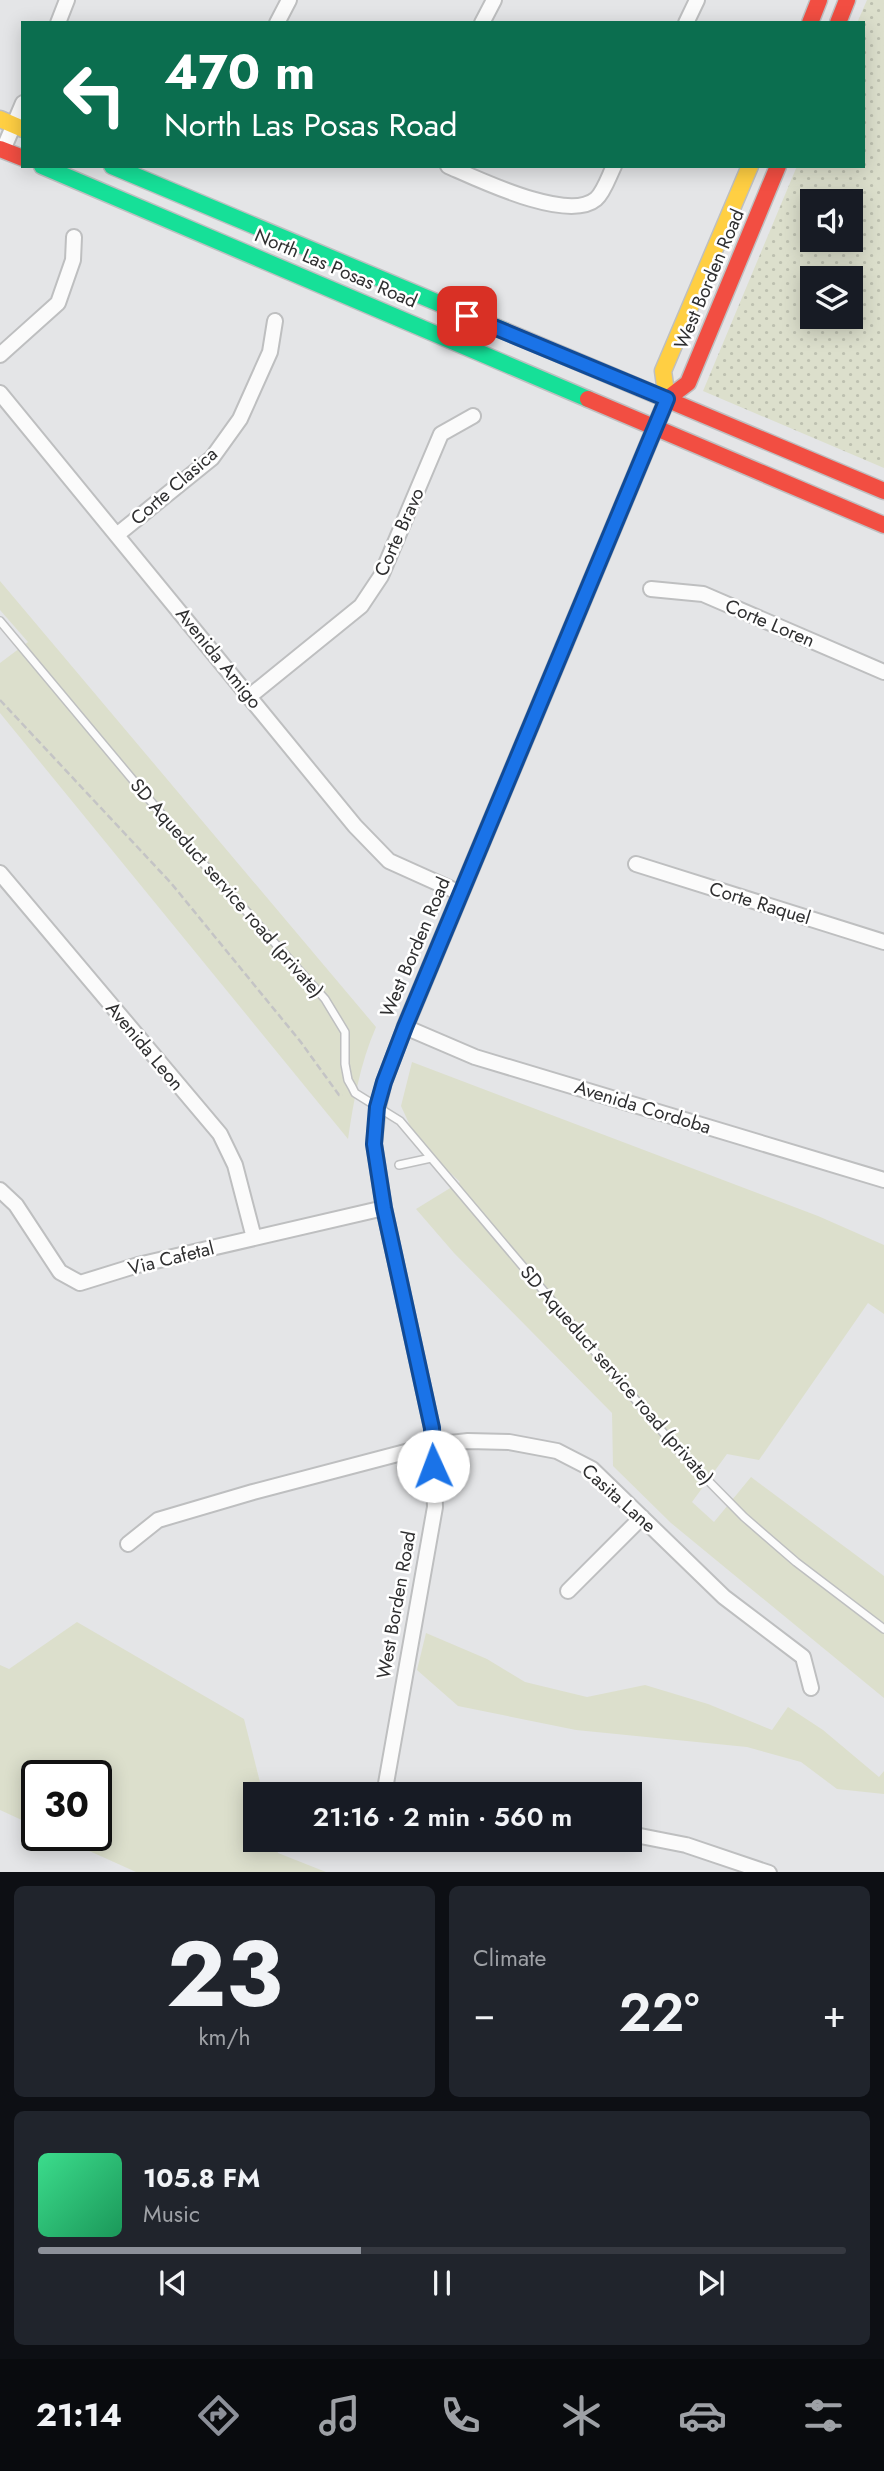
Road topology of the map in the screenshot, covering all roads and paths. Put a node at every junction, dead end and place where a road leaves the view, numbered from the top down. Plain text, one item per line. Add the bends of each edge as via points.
1 (68, 0) edge
2 (289, 0) edge
3 (494, 0) edge
4 (697, 0) edge
5 (819, 0) edge
6 (847, 0) edge
7 (59, 21) edge
8 (279, 21) edge
9 (483, 21) edge
10 (687, 21) edge
11 (811, 21) edge
12 (839, 21) edge
13 (21, 107) edge
14 (12, 124) edge
15 (1, 149) edge
16 (21, 157) edge
17 (47, 168) edge
18 (117, 168) edge
19 (453, 168) edge
20 (613, 168) edge
21 (749, 168) edge
22 (777, 168) edge
23 (74, 237) dead end
24 (275, 321) dead end
25 (0, 355) edge
26 (0, 393) edge
27 (667, 399) junction
28 (473, 416) dead end
29 (655, 428) junction
30 (884, 491) edge
31 (884, 525) edge
32 (118, 534) junction
33 (651, 589) dead end
34 (0, 621) edge
35 (884, 672) edge
36 (250, 696) junction
37 (0, 700) edge
38 (636, 864) dead end
39 (0, 873) edge
40 (460, 893) junction
41 (884, 942) edge
42 (405, 1027) junction
43 (352, 1087) junction
44 (377, 1107) junction
45 (431, 1158) junction
46 (399, 1165) dead end
47 (884, 1180) edge
48 (0, 1190) edge
49 (384, 1208) junction
50 (254, 1238) junction
51 (432, 1445) junction
52 (642, 1517) junction
53 (128, 1544) dead end
54 (568, 1591) dead end
55 (884, 1629) edge
56 (811, 1688) dead end
57 (386, 1782) edge
58 (642, 1836) edge
59 (769, 1872) edge

1 - 7 street
2 - 8 street
3 - 9 street
4 - 10 street
5 - 11 street
6 - 12 street
13 - 14 street
14 - 15 street
15 - 16 street
17 - 29 street, North Las Posas Road
18 - 27 street, North Las Posas Road
19 - 20 street via 563,208 598,198
21 - 27 street, West Borden Road via 663,371
22 - 27 street, West Borden Road via 688,383
23 - 25 street via 58,303
24 - 32 street, Corte Clasica via 270,352 226,439 212,457
26 - 32 street, Avenida Amigo
27 - 29 street, West Borden Road
27 - 30 street, North Las Posas Road
28 - 36 street, Corte Bravo via 441,434 381,576 361,606
29 - 31 street, North Las Posas Road
29 - 40 street, West Borden Road
32 - 36 street, Avenida Amigo
33 - 35 street, Corte Loren via 703,594
34 - 43 lane, SD Aqueduct service road (private) via 186,843 325,999 345,1032 345,1064
36 - 40 street, Avenida Amigo via 389,861
37 - 43 path via 171,883 339,1095 348,1094
38 - 41 street, Corte Raquel
39 - 50 street, Avenida Leon via 220,1135 235,1165
40 - 42 street, West Borden Road
42 - 44 street, West Borden Road
42 - 47 street, Avenida Cordoba via 475,1057
43 - 44 lane, SD Aqueduct service road (private)
44 - 45 lane, SD Aqueduct service road (private) via 400,1121
44 - 49 street, West Borden Road via 374,1144
45 - 46 lane
45 - 55 lane, SD Aqueduct service road (private) via 678,1450 744,1517
48 - 50 street, Via Cafetal via 16,1205 60,1272 80,1283
49 - 50 street, Via Cafetal
49 - 51 street, West Borden Road
51 - 52 street, Casita Lane via 509,1442 557,1451 592,1469
51 - 53 street, Casita Lane via 158,1520
51 - 57 street, West Borden Road via 435,1507
52 - 54 street
52 - 56 street, Casita Lane via 724,1597 803,1657
58 - 59 street via 686,1845

